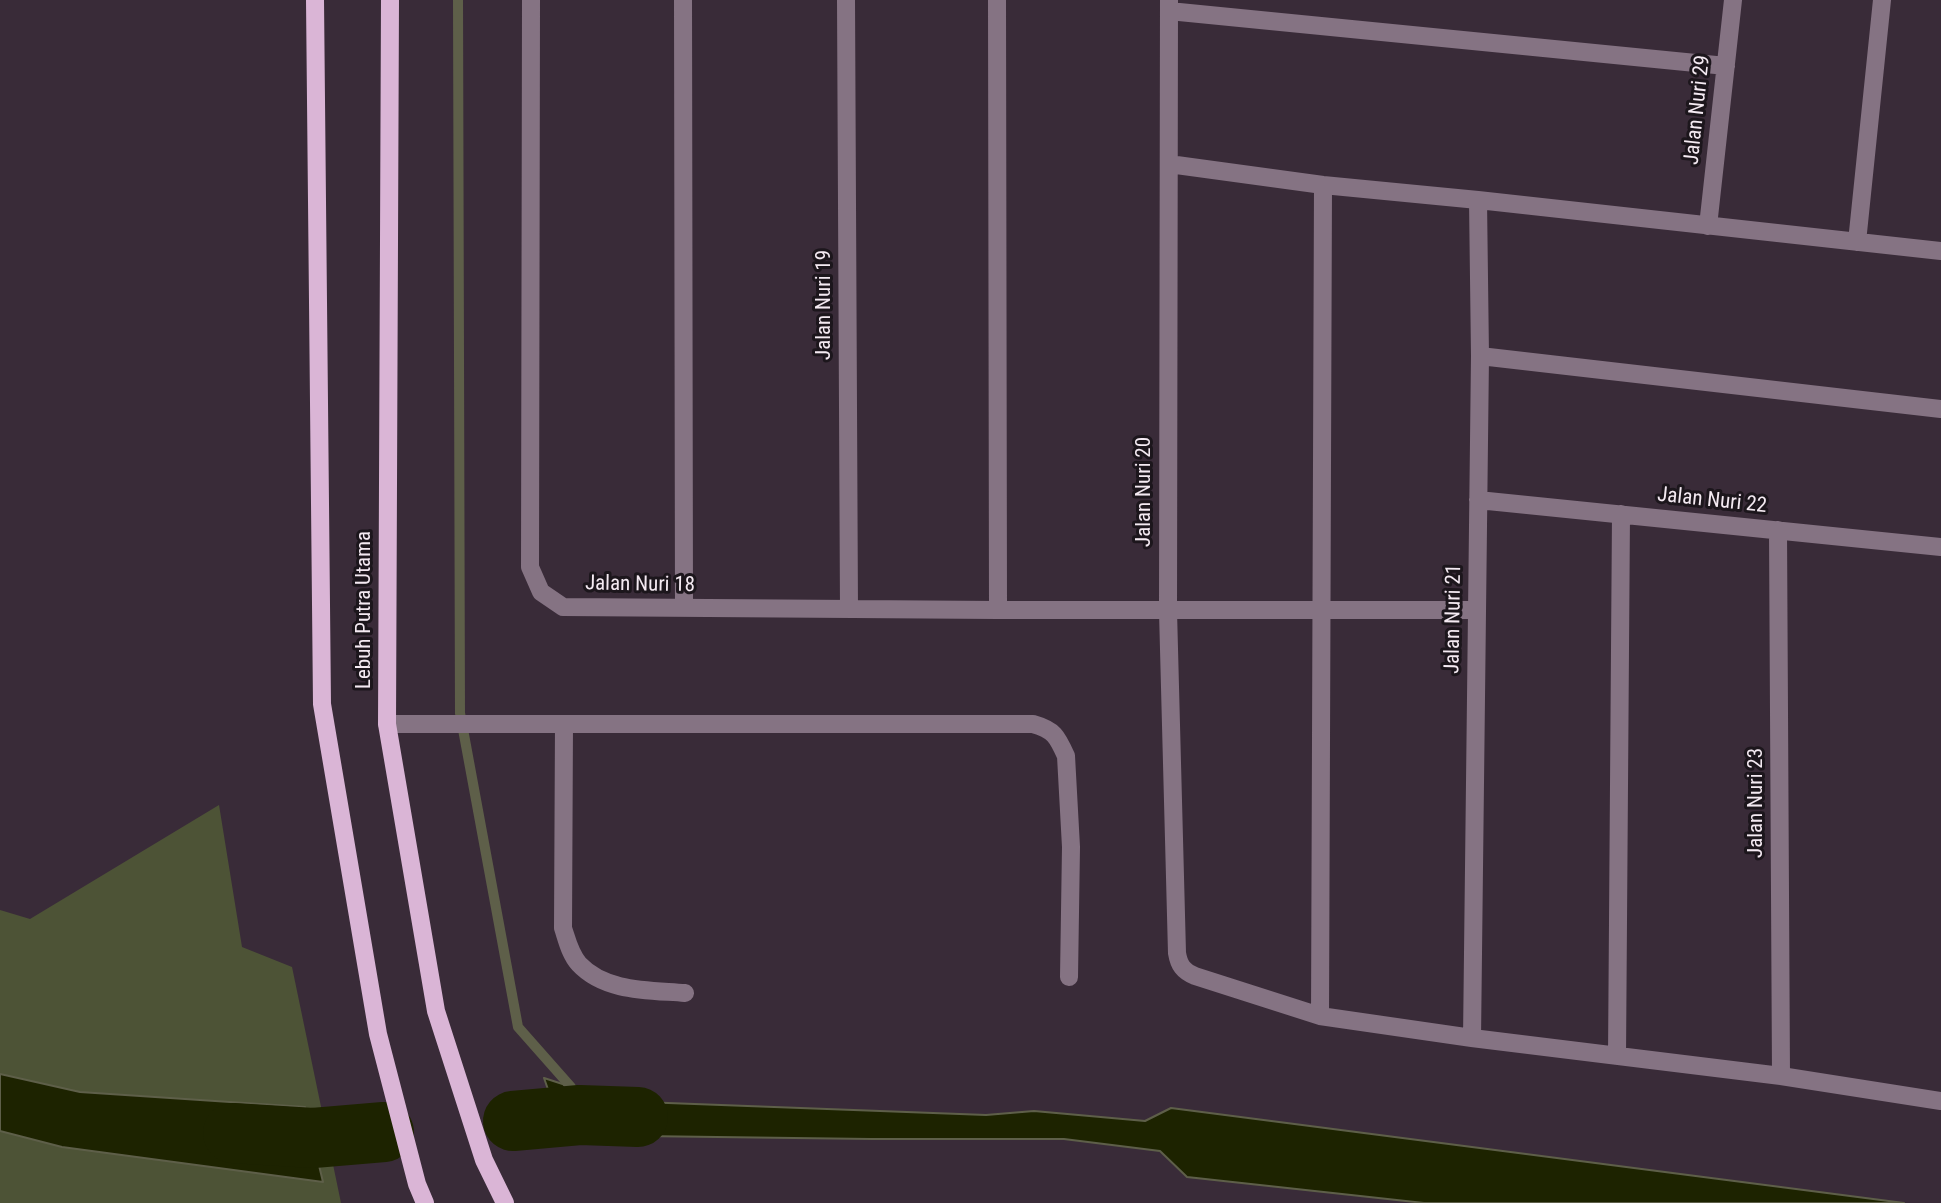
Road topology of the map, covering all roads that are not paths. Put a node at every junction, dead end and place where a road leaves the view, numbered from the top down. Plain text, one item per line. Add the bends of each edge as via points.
1 (314, 0) edge
2 (390, 0) edge
3 (531, 0) edge
4 (683, 0) edge
5 (846, 0) edge
6 (997, 0) edge
7 (1733, 0) edge
8 (1882, 0) edge
9 (1170, 6) edge
10 (1726, 66) junction
11 (1169, 164) junction
12 (1323, 185) junction
13 (1478, 200) junction
14 (1708, 226) junction
15 (1857, 242) junction
16 (1941, 251) edge
17 (1480, 356) junction
18 (1941, 409) edge
19 (1478, 500) junction
20 (1621, 514) junction
21 (1778, 530) junction
22 (1941, 547) edge
23 (684, 608) junction
24 (849, 609) junction
25 (998, 610) junction
26 (1322, 610) junction
27 (1477, 610) junction
28 (1168, 611) junction
29 (387, 724) junction
30 (564, 724) junction
31 (1069, 977) dead end
32 (685, 993) dead end
33 (1320, 1016) junction
34 (1472, 1038) junction
35 (1617, 1056) junction
36 (1781, 1076) junction
37 (1941, 1101) edge
38 (425, 1203) edge
39 (505, 1203) edge

1 - 38 main road, Lebuh Putra Utama via 322,704 378,1034
2 - 29 main road, Lebuh Putra Utama
3 - 23 street, Jalan Nuri 18 via 530,566 541,592 563,607
4 - 23 street
5 - 24 street, Jalan Nuri 19
6 - 25 street
7 - 10 street, Jalan Nuri 29
8 - 15 street
9 - 10 street
9 - 11 street, Jalan Nuri 20
10 - 14 street, Jalan Nuri 29
11 - 12 street
11 - 28 street, Jalan Nuri 20
12 - 13 street
12 - 26 street
13 - 14 street
13 - 17 street, Jalan Nuri 21
14 - 15 street
15 - 16 street
17 - 18 street
17 - 19 street, Jalan Nuri 21
19 - 20 street, Jalan Nuri 22
19 - 27 street, Jalan Nuri 21
20 - 21 street, Jalan Nuri 22
20 - 35 street
21 - 22 street, Jalan Nuri 22
21 - 36 street, Jalan Nuri 23
23 - 24 street, Jalan Nuri 18
24 - 25 street, Jalan Nuri 18
25 - 28 street, Jalan Nuri 18
26 - 27 street, Jalan Nuri 18
26 - 28 street, Jalan Nuri 18
26 - 33 street
27 - 34 street, Jalan Nuri 21
28 - 33 street, Jalan Nuri 20 via 1179,963 1195,976
29 - 30 street
29 - 39 main road, Lebuh Putra Utama via 436,1011 484,1160
30 - 31 street via 1033,723 1049,729 1066,756 1071,847
30 - 32 street via 563,928 569,947 578,963 600,980
33 - 34 street
34 - 35 street
35 - 36 street
36 - 37 street

